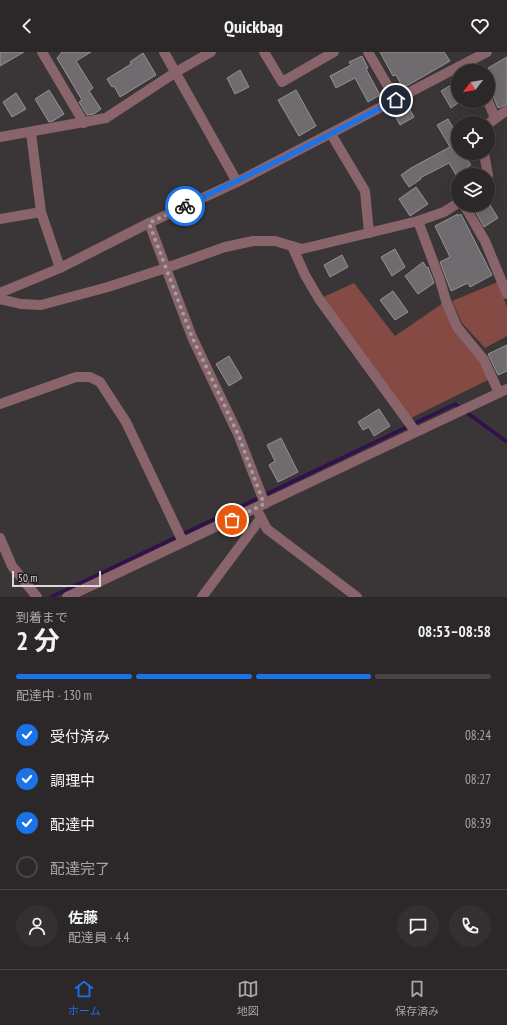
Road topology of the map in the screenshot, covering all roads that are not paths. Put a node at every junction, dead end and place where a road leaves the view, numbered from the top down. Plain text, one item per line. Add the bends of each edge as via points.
1 (42, 52) edge
2 (164, 52) edge
3 (211, 52) edge
4 (264, 52) edge
5 (334, 52) edge
6 (368, 52) edge
7 (487, 52) edge
8 (470, 61) junction
9 (472, 64) edge
10 (176, 72) junction
11 (396, 100) junction
12 (507, 110) edge
13 (495, 119) edge
14 (84, 123) junction
15 (31, 133) junction
16 (331, 134) junction
17 (0, 138) edge
18 (237, 182) junction
19 (451, 208) edge
20 (41, 212) junction
21 (468, 212) edge
22 (0, 219) edge
23 (418, 221) junction
24 (149, 223) junction
25 (370, 233) junction
26 (292, 246) junction
27 (60, 268) junction
28 (166, 268) junction
29 (0, 293) edge
30 (507, 294) edge
31 (0, 299) edge
32 (503, 391) edge
33 (0, 404) edge
34 (416, 431) junction
35 (260, 506) junction
36 (261, 518) junction
37 (0, 538) edge
38 (183, 542) junction
39 (37, 597) edge
40 (67, 597) edge
41 (202, 597) edge
42 (357, 597) edge

1 - 14 street
2 - 10 street
3 - 10 street
4 - 5 street via 282,82
6 - 11 street
7 - 8 street
8 - 9 street
8 - 11 street
10 - 14 street via 106,118
10 - 18 street
11 - 16 street
12 - 13 street
14 - 15 street
15 - 17 street
15 - 20 street
16 - 18 street
16 - 25 street via 365,191
18 - 24 street
19 - 23 street
20 - 22 street
20 - 27 street
21 - 30 street via 485,241
23 - 25 street
23 - 32 street via 457,327 484,360
24 - 27 street
24 - 28 street
25 - 26 street via 302,249
26 - 28 street via 275,241 253,241 225,247
26 - 34 street via 318,299
27 - 29 street
28 - 31 street via 41,305
28 - 35 street via 192,337 238,434
32 - 34 street
33 - 38 street via 76,377 90,377 100,382 126,422
34 - 35 street
35 - 36 street
35 - 38 street
36 - 41 street
36 - 42 street via 267,529
37 - 39 street via 12,566
38 - 40 street

